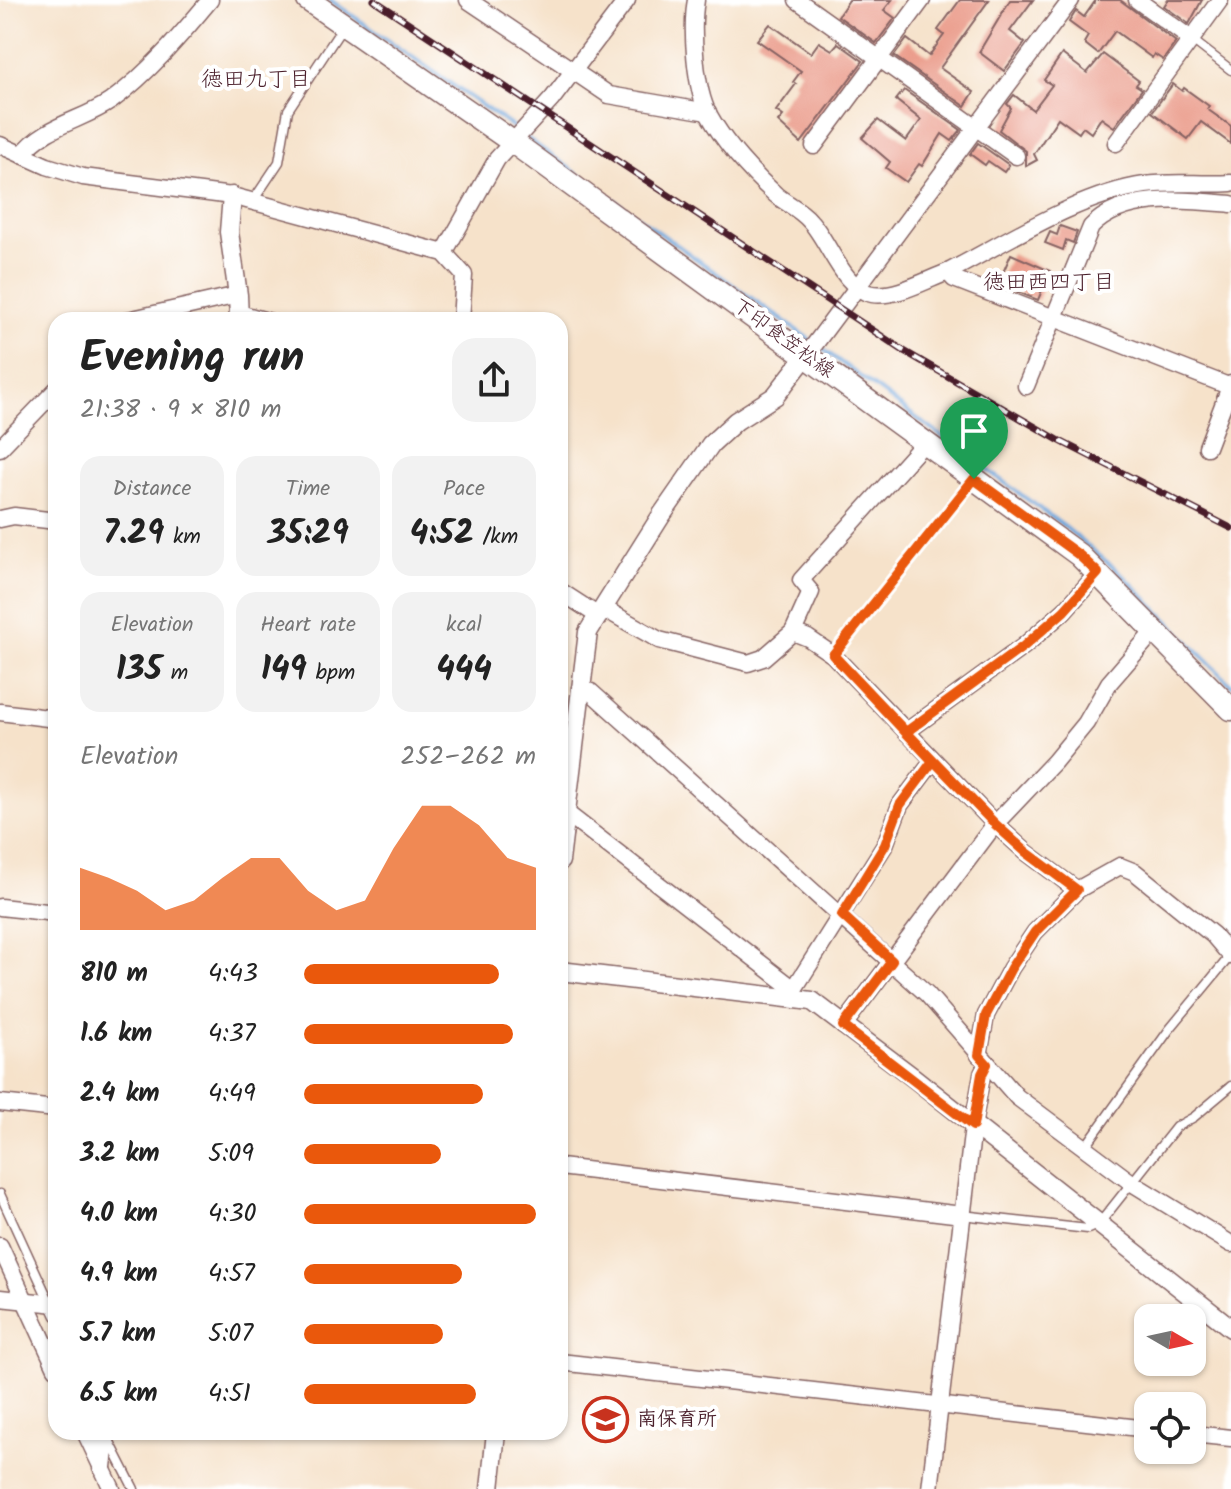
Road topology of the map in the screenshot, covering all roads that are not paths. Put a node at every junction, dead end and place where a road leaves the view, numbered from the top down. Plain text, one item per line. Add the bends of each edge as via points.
1 (210, 0) edge
2 (308, 0) edge
3 (468, 0) edge
4 (627, 0) edge
5 (696, 0) edge
6 (797, 0) edge
7 (922, 0) edge
8 (1071, 0) edge
9 (1137, 0) edge
10 (1220, 0) edge
11 (345, 24) junction
12 (1191, 39) junction
13 (880, 59) junction
14 (1231, 70) edge
15 (573, 72) junction
16 (708, 112) junction
17 (975, 128) junction
18 (516, 140) junction
19 (1116, 143) dead end
20 (0, 145) edge
21 (814, 146) dead end
22 (22, 155) junction
23 (1016, 156) dead end
24 (1231, 183) edge
25 (232, 196) junction
26 (252, 201) junction
27 (1231, 204) edge
28 (444, 253) junction
29 (948, 272) junction
30 (856, 289) junction
31 (239, 308) edge
32 (202, 312) edge
33 (462, 312) edge
34 (1055, 316) junction
35 (808, 354) junction
36 (1026, 386) dead end
37 (1231, 386) edge
38 (48, 398) edge
39 (37, 410) junction
40 (48, 415) edge
41 (925, 442) junction
42 (1207, 447) dead end
43 (0, 448) edge
44 (974, 479) junction
45 (0, 519) edge
46 (48, 520) edge
47 (1098, 573) junction
48 (568, 596) edge
49 (597, 615) junction
50 (1155, 630) junction
51 (793, 632) junction
52 (833, 655) junction
53 (580, 688) junction
54 (1231, 709) edge
55 (0, 712) edge
56 (48, 718) edge
57 (906, 732) junction
58 (933, 761) junction
59 (568, 774) edge
60 (568, 814) edge
61 (995, 824) junction
62 (1077, 890) junction
63 (0, 907) edge
64 (48, 912) edge
65 (842, 915) junction
66 (1231, 956) edge
67 (892, 961) junction
68 (568, 972) edge
69 (794, 994) junction
70 (843, 1026) junction
71 (983, 1060) junction
72 (1231, 1086) edge
73 (0, 1103) edge
74 (48, 1108) edge
75 (973, 1126) junction
76 (1085, 1148) junction
77 (568, 1168) edge
78 (1132, 1183) junction
79 (0, 1194) edge
80 (962, 1215) junction
81 (1099, 1224) junction
82 (1231, 1244) edge
83 (0, 1246) edge
84 (48, 1295) edge
85 (0, 1298) edge
86 (25, 1301) junction
87 (48, 1307) edge
88 (1231, 1328) edge
89 (48, 1351) edge
90 (568, 1363) edge
91 (939, 1405) junction
92 (1134, 1427) edge
93 (1206, 1435) edge
94 (1231, 1438) edge
95 (89, 1440) edge
96 (105, 1440) edge
97 (110, 1440) edge
98 (495, 1440) edge
99 (102, 1467) junction
100 (112, 1489) edge
101 (134, 1489) edge
102 (490, 1489) edge
103 (930, 1489) edge

1 - 22 street via 111,101 54,128
2 - 11 main road, 下印食笠松線
3 - 15 street
4 - 15 street
5 - 16 street via 695,61
6 - 13 street
7 - 13 street
8 - 17 street
9 - 12 street
10 - 12 street
11 - 18 main road, 下印食笠松線
11 - 26 lane via 288,110 279,162
12 - 14 lane
12 - 19 street
13 - 17 street
13 - 21 street
15 - 16 street via 609,95
15 - 18 street
16 - 30 street via 776,195 810,220
17 - 23 street
17 - 30 street
18 - 28 street via 497,159
18 - 35 main road, 下印食笠松線
20 - 22 street
22 - 25 street via 83,177
24 - 29 street via 1145,185 1112,192
25 - 26 street
25 - 31 street via 229,232
26 - 28 street
27 - 34 street via 1153,202 1101,217 1091,227
28 - 33 street via 464,275
29 - 30 street via 890,293
29 - 34 street via 954,279
30 - 35 street
31 - 32 street
34 - 36 street
34 - 37 street
35 - 41 main road, 下印食笠松線
35 - 49 street via 775,396 711,444
37 - 42 street
38 - 39 street
39 - 40 street
39 - 43 street
41 - 44 main road, 下印食笠松線
41 - 51 street via 801,580 811,592
44 - 47 main road, 下印食笠松線
44 - 52 lane
45 - 46 street
47 - 50 main road, 下印食笠松線
47 - 57 street via 1024,646
48 - 49 street
49 - 51 street via 610,612 659,640 748,663 763,658
49 - 53 street via 585,642
50 - 54 main road, 下印食笠松線
50 - 61 street via 1109,683 1054,762
51 - 52 street
52 - 57 street
53 - 59 street
53 - 65 street via 591,692
55 - 56 street
57 - 58 street
58 - 61 street
58 - 65 street via 900,805 885,845
60 - 69 street
61 - 62 street
61 - 67 street
62 - 66 street via 1120,866 1135,872
62 - 71 street via 1035,932 1011,968 986,1015
63 - 64 street
65 - 67 street
65 - 69 street
66 - 76 lane via 1169,1030
67 - 70 street
67 - 71 street
68 - 69 street
69 - 70 street
70 - 75 street
71 - 75 street
71 - 76 street via 1017,1097
72 - 78 lane via 1176,1127
73 - 74 street
75 - 80 street
75 - 81 street
76 - 78 street
77 - 80 street
78 - 81 lane
78 - 82 street
79 - 84 lane
80 - 81 lane via 1088,1229
80 - 91 street
81 - 88 street
83 - 86 street
85 - 86 street
86 - 87 street
86 - 89 street
90 - 91 street
91 - 92 street
91 - 103 street
93 - 94 street
95 - 99 street
96 - 99 street
97 - 101 lane
98 - 102 street
99 - 100 street

